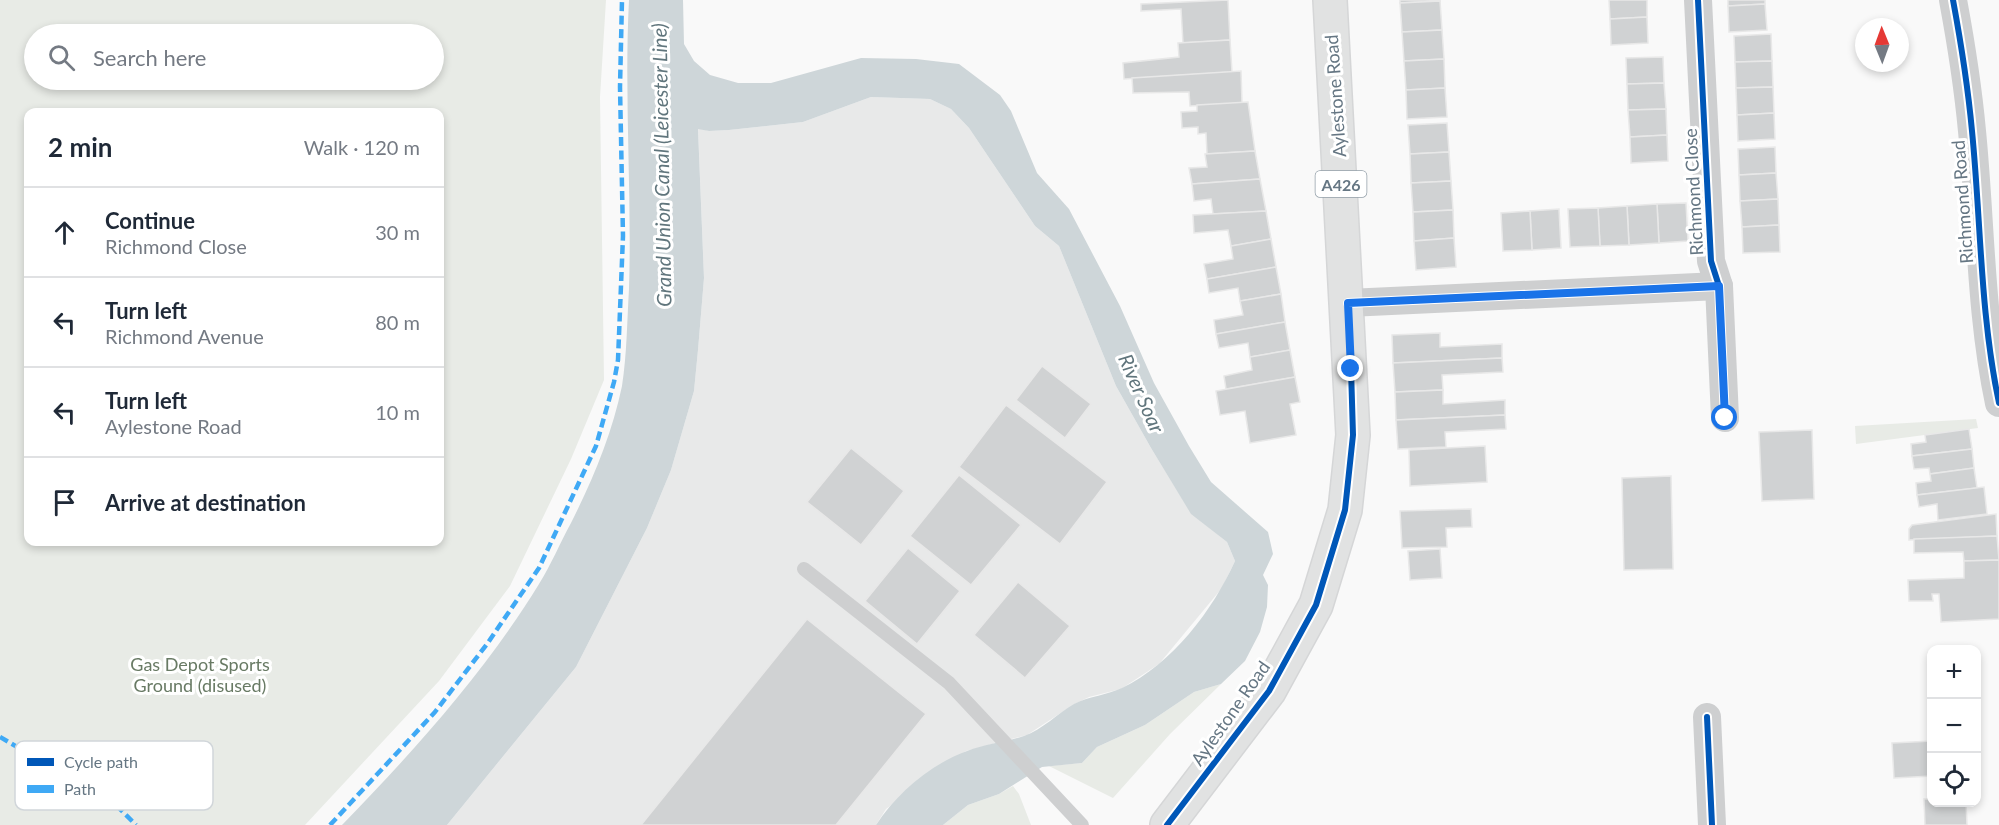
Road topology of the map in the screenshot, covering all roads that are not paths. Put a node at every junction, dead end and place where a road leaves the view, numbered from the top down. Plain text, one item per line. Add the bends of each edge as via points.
1 (1330, 0) edge
2 (1698, 0) edge
3 (1953, 0) edge
4 (1719, 286) junction
5 (1348, 303) junction
6 (1999, 403) edge
7 (1725, 418) dead end
8 (804, 569) dead end
9 (1707, 717) dead end
10 (1082, 825) edge
11 (1167, 825) edge
12 (1712, 825) edge

1 - 5 main road, Aylestone Road / A426
2 - 4 street, Richmond Close via 1711,261
3 - 6 street, Richmond Road via 1972,130 1980,261 1991,366
4 - 5 street
4 - 7 street, Richmond Close
5 - 11 main road, Aylestone Road / A426 via 1353,435 1345,510 1316,605 1269,691
8 - 10 lane via 949,683
9 - 12 street

